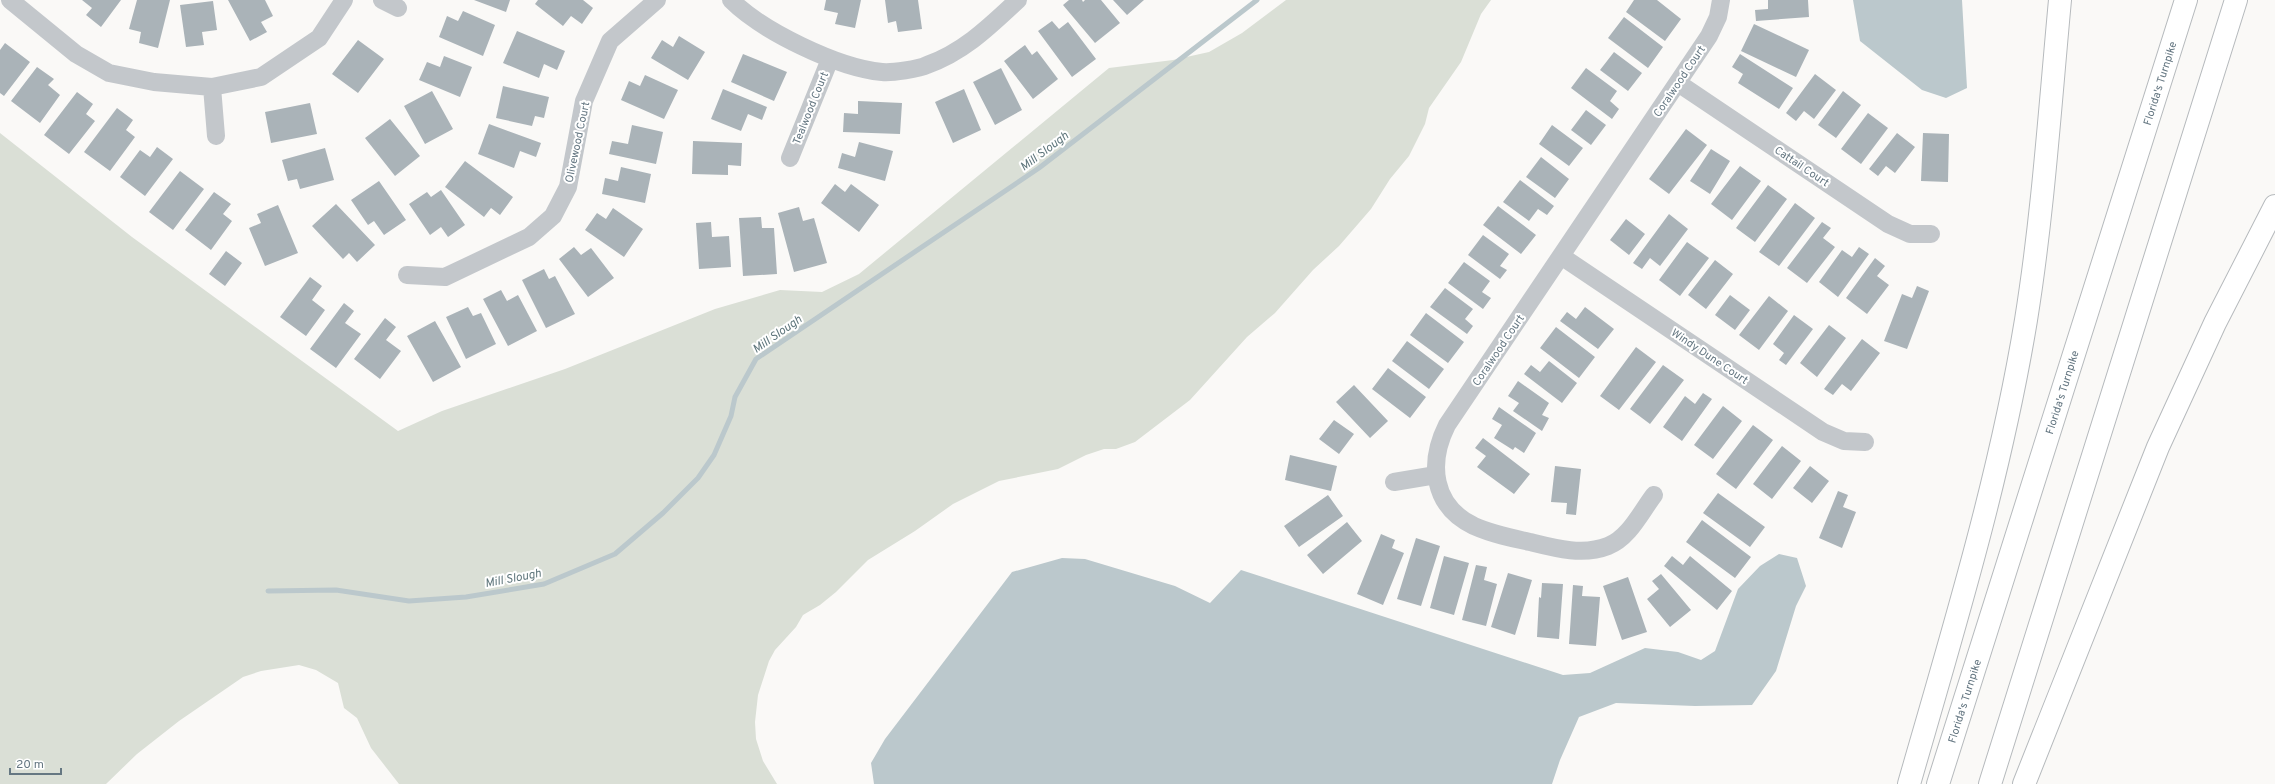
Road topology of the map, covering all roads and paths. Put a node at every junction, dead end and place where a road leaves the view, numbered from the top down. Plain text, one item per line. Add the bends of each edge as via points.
1 (10, 0) edge
2 (344, 0) edge
3 (657, 0) edge
4 (730, 0) edge
5 (1018, 0) edge
6 (1721, 0) edge
7 (2060, 0) edge
8 (2186, 0) edge
9 (2236, 0) edge
10 (830, 59) junction
11 (1678, 82) junction
12 (212, 87) junction
13 (216, 136) dead end
14 (790, 158) dead end
15 (2275, 206) edge
16 (1931, 234) dead end
17 (1561, 256) junction
18 (407, 275) dead end
19 (1865, 442) dead end
20 (1436, 475) junction
21 (1394, 482) dead end
22 (1654, 495) dead end
23 (1909, 784) edge
24 (1938, 784) edge
25 (1990, 784) edge
26 (2024, 784) edge

1 - 12 street via 76,54 109,73 154,82
2 - 12 street via 319,38 261,77
3 - 18 street, Olivewood Court via 610,41 584,100 568,187 553,216 529,237 445,277
4 - 10 street via 783,36
5 - 10 street via 975,40 927,66 883,72
6 - 11 street, Coralwood Court via 1714,27
7 - 23 highway via 2040,216 2026,320 2005,429 1975,556
8 - 24 highway, Florida's Turnpike
9 - 25 highway
10 - 14 street, Tealwood Court
11 - 16 street, Cattail Court via 1888,224 1910,234
11 - 17 street, Coralwood Court
12 - 13 street
15 - 26 highway via 2215,323 2158,447
17 - 19 street, Windy Dune Court via 1823,432 1844,441
17 - 20 street, Coralwood Court via 1447,425 1435,457
20 - 21 street
20 - 22 street, Coralwood Court via 1443,497 1449,506 1474,526 1539,544 1576,550 1599,549 1616,541 1624,535

